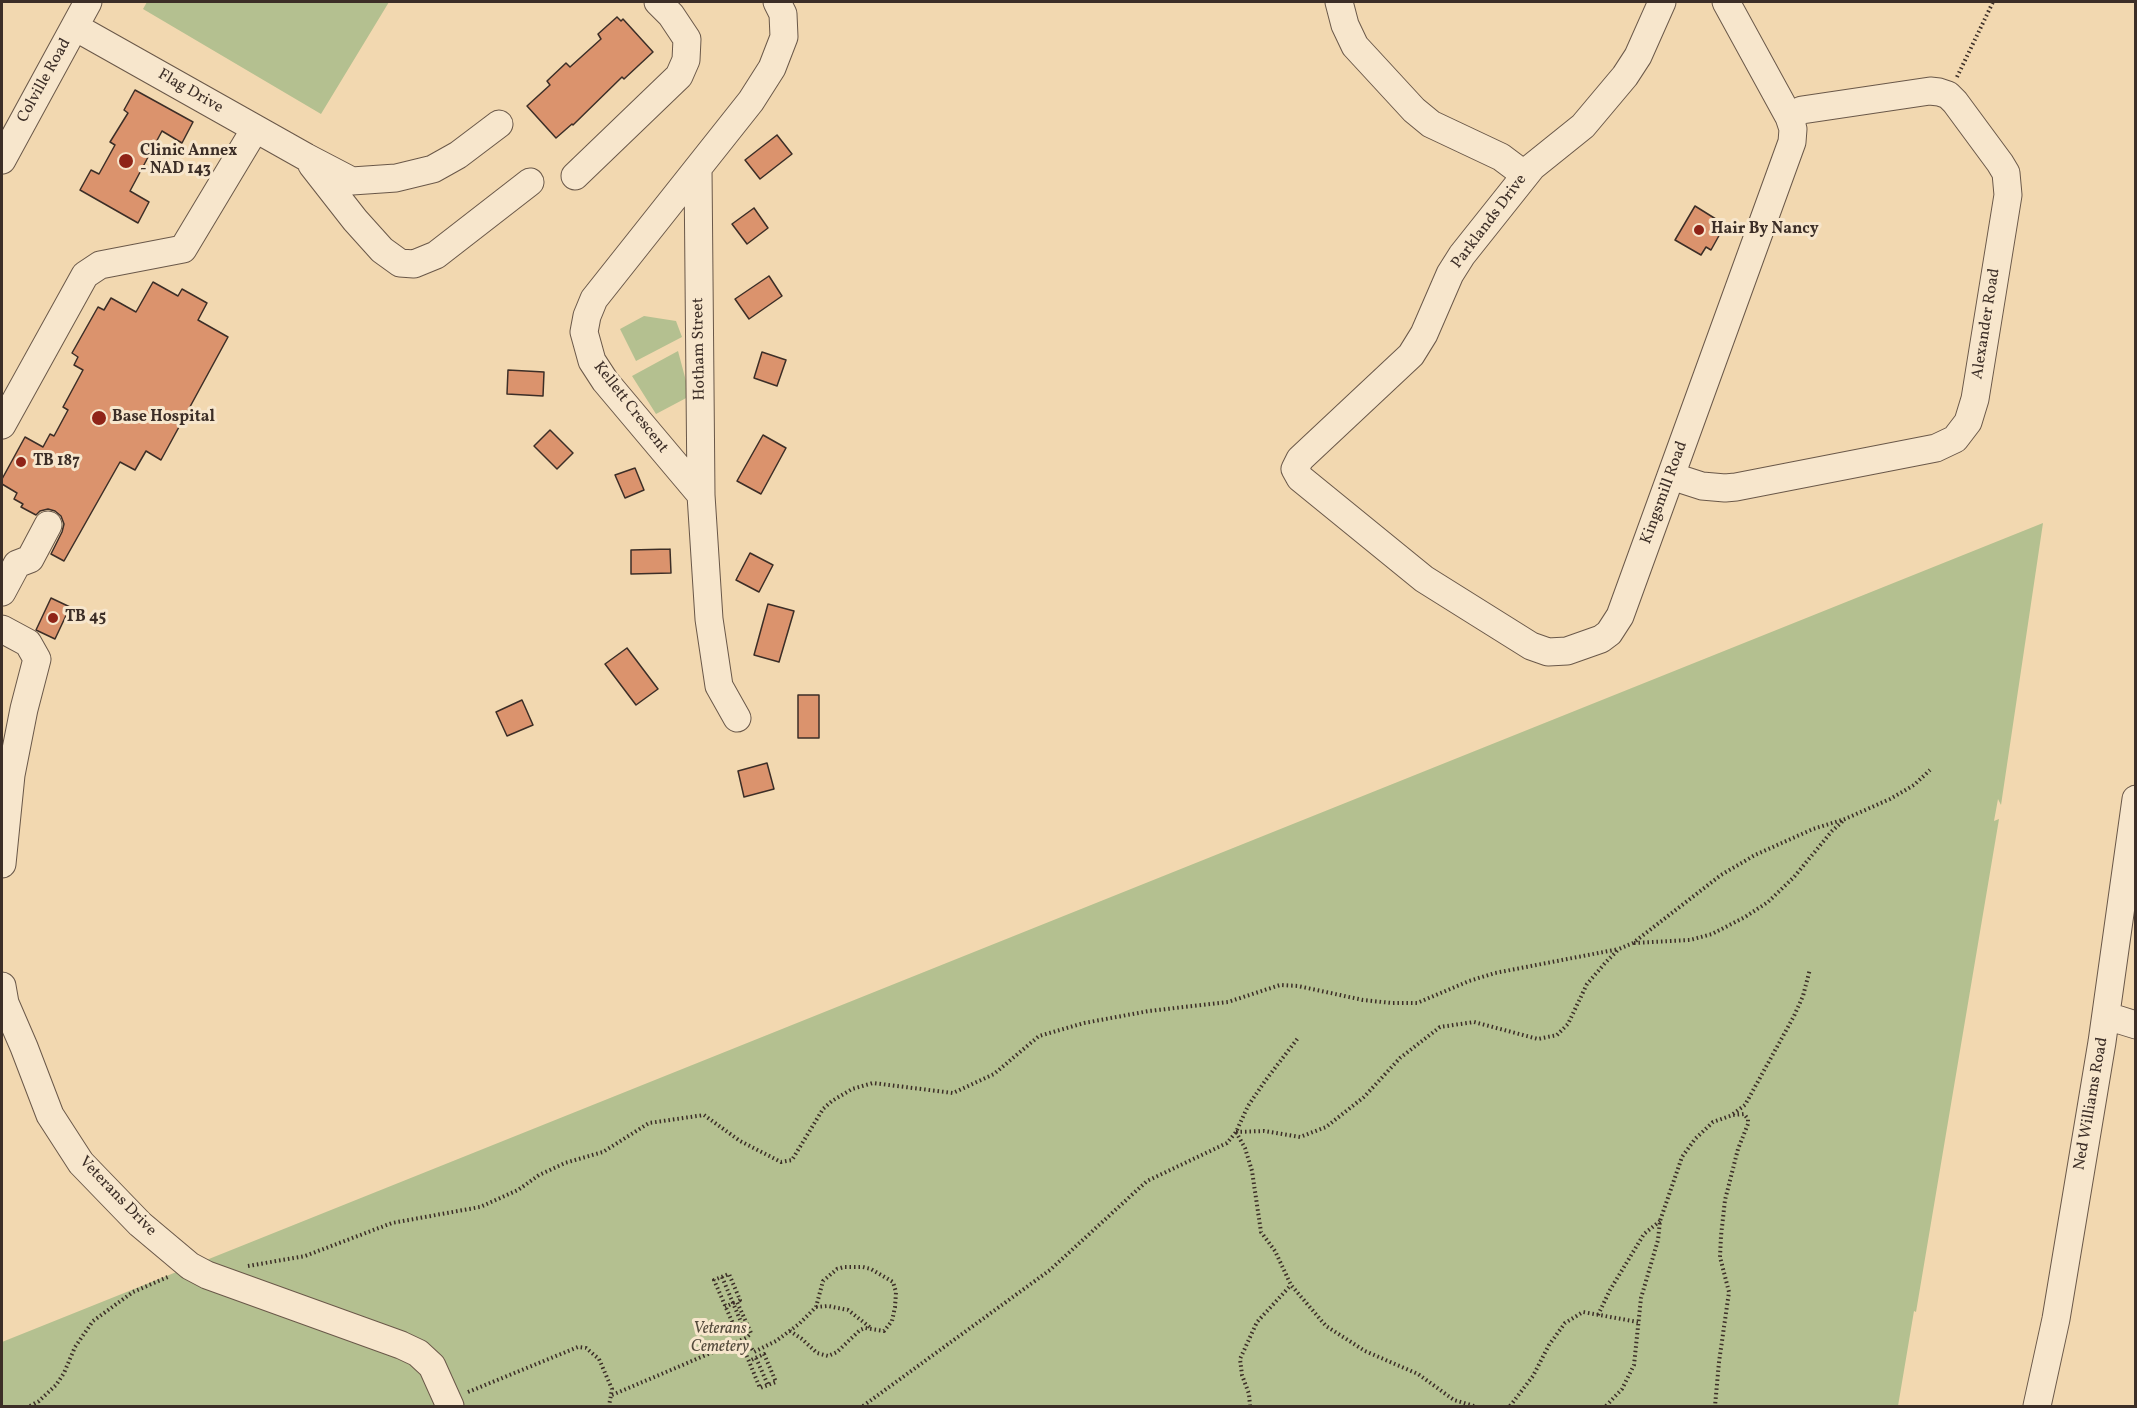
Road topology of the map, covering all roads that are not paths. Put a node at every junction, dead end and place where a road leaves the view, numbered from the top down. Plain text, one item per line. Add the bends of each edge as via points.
1 (88, 2) edge
2 (658, 2) edge
3 (777, 2) edge
4 (1339, 2) edge
5 (1662, 2) edge
6 (1726, 2) edge
7 (75, 27) junction
8 (1789, 117) junction
9 (499, 124) dead end
10 (255, 129) junction
11 (306, 157) junction
12 (2, 160) edge
13 (698, 168) junction
14 (1525, 175) junction
15 (575, 176) dead end
16 (530, 182) dead end
17 (2, 425) edge
18 (1295, 469) joint
19 (1671, 476) junction
20 (701, 495) junction
21 (48, 525) dead end
22 (2, 592) edge
23 (2, 629) edge
24 (736, 718) dead end
25 (2136, 799) edge
26 (2, 864) edge
27 (2, 1000) edge
28 (2107, 1016) junction
29 (2136, 1025) edge
30 (449, 1404) edge
31 (2037, 1407) edge

1 - 7 street, Colville Road
2 - 15 street via 687,39 686,60 679,76
3 - 13 street via 783,14 784,37 772,68
4 - 14 street via 1355,46 1414,110 1431,124 1501,157
5 - 14 street, Parklands Drive via 1644,45 1625,76 1583,126
6 - 8 street, Kingsmill Road
7 - 10 street, Flag Drive
7 - 12 street, Colville Road
8 - 19 street, Kingsmill Road via 1792,142
8 - 19 street, Alexander Road via 1802,110 1939,92 1954,102 2006,173 2008,195 1968,422 1956,439 1936,448 1737,487 1702,486
9 - 11 street, Flag Drive via 433,169 396,178 352,181
10 - 11 street, Flag Drive
10 - 17 street via 183,249 90,260 85,275 58,311 30,363
11 - 16 street via 355,220 382,250 400,263 414,264 436,255
13 - 20 street, Hotham Street
13 - 20 street, Kellett Crescent via 594,299 584,332 592,361 605,381
14 - 18 street, Parklands Drive via 1456,265 1412,355 1300,459
18 - 19 street, Kingsmill Road via 1300,478 1424,579 1531,646 1548,652 1592,643 1615,625
20 - 24 street, Hotham Street via 709,619 719,686
21 - 22 street via 30,560 17,564
23 - 26 street via 28,643 38,659 11,775
25 - 28 street, Ned Williams Road
27 - 30 street, Veterans Drive via 50,1115 66,1141 87,1170 140,1224 199,1270 418,1353 432,1366
28 - 29 street
28 - 31 street, Ned Williams Road via 2056,1319

